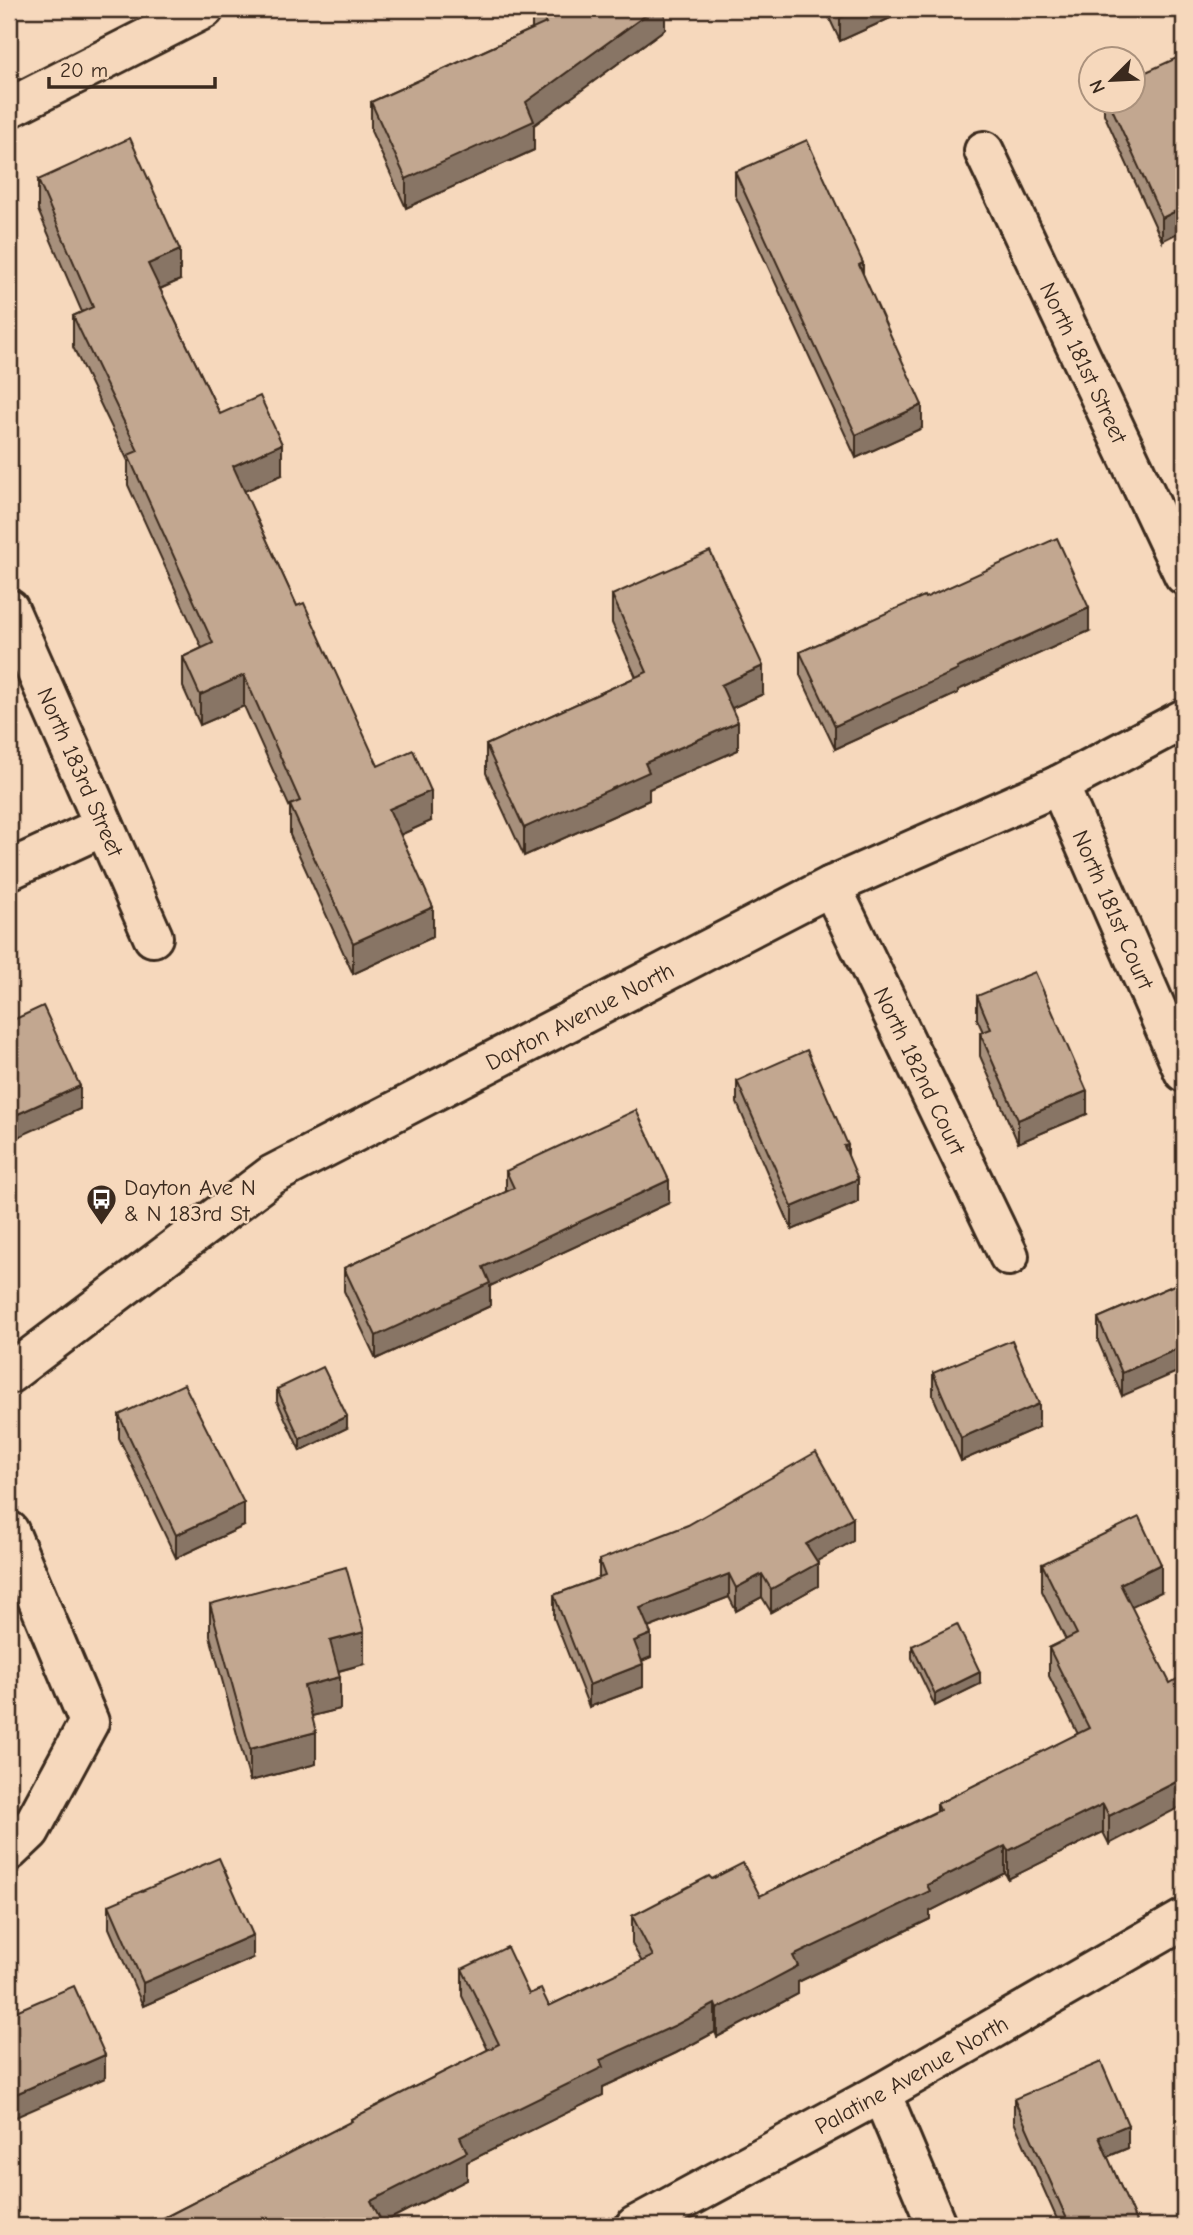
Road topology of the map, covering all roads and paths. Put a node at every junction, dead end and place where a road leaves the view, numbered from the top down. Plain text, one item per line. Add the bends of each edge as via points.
1 (204, 9) edge
2 (9, 108) edge
3 (984, 151) dead end
4 (1184, 575) edge
5 (9, 609) edge
6 (1184, 719) edge
7 (1059, 785) junction
8 (104, 826) junction
9 (9, 870) edge
10 (831, 886) junction
11 (153, 937) dead end
12 (1184, 1072) edge
13 (1009, 1256) dead end
14 (9, 1374) edge
15 (9, 1531) edge
16 (9, 1851) edge
17 (1184, 1919) edge
18 (881, 2093) junction
19 (635, 2226) edge
20 (937, 2226) edge

1 - 2 street
3 - 4 street, North 181st Street
5 - 8 street, North 183rd Street
6 - 7 street, Dayton Avenue North
7 - 10 street, Dayton Avenue North
7 - 12 street, North 181st Court
8 - 9 street
8 - 11 street, North 183rd Street
10 - 13 street, North 182nd Court
10 - 14 street, Dayton Avenue North via 272,1175
15 - 16 street via 89,1723 30,1831
17 - 18 street, Palatine Avenue North
18 - 19 street, Palatine Avenue North
18 - 20 street

